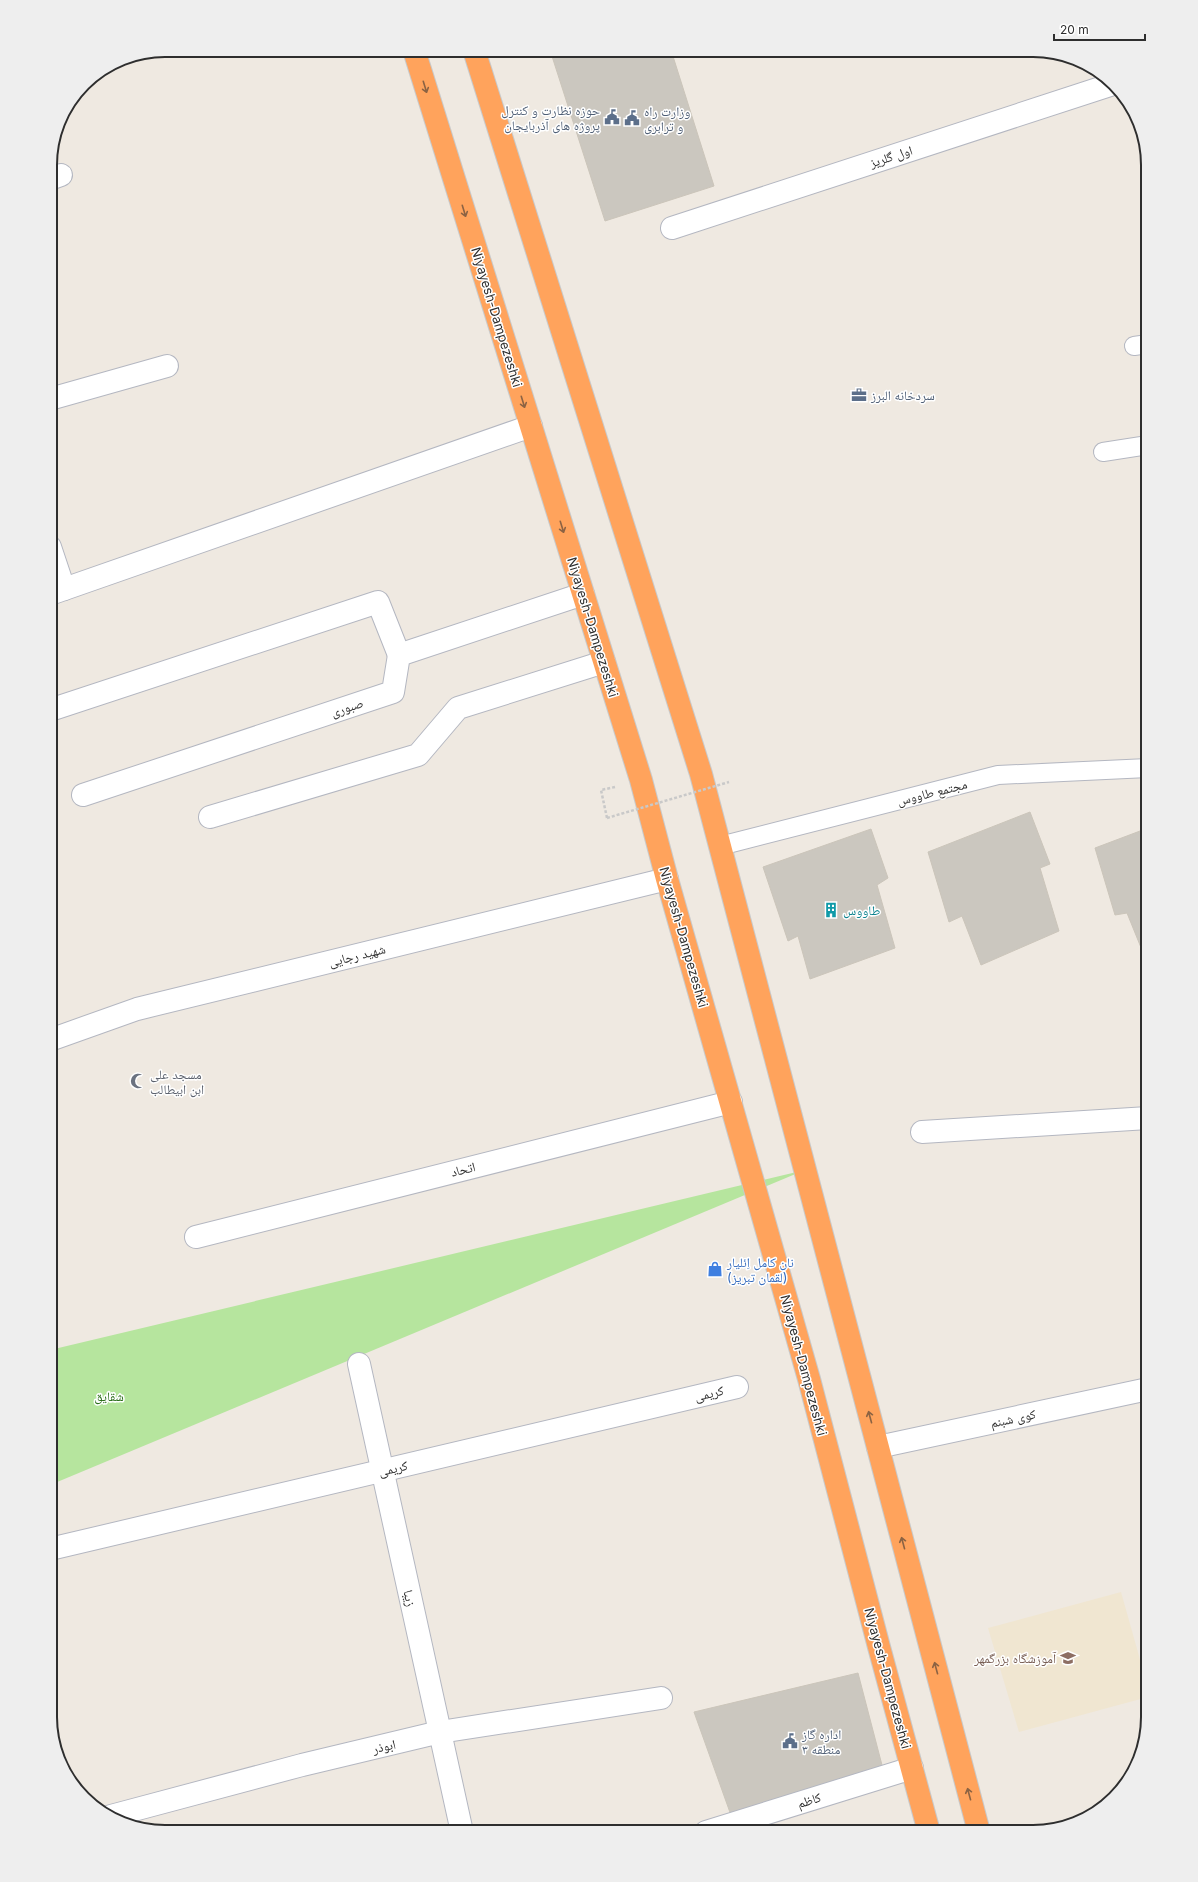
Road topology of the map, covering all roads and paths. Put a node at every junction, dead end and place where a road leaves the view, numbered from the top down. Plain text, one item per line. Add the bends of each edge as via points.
1 (416, 57) edge
2 (476, 57) edge
3 (1106, 86) edge
4 (672, 228) dead end
5 (166, 366) dead end
6 (57, 397) edge
7 (530, 426) junction
8 (1141, 446) edge
9 (1103, 452) dead end
10 (57, 592) edge
11 (583, 594) junction
12 (399, 655) junction
13 (604, 662) junction
14 (57, 708) edge
15 (1141, 768) edge
16 (729, 782) dead end
17 (601, 790) dead end
18 (83, 794) dead end
19 (210, 818) dead end
20 (720, 846) junction
21 (667, 879) junction
22 (57, 1038) edge
23 (730, 1102) junction
24 (1141, 1118) edge
25 (922, 1132) dead end
26 (196, 1237) dead end
27 (359, 1364) dead end
28 (737, 1387) dead end
29 (1141, 1391) edge
30 (878, 1447) junction
31 (382, 1470) junction
32 (57, 1547) edge
33 (661, 1698) dead end
34 (440, 1732) junction
35 (912, 1768) junction
36 (118, 1814) edge
37 (460, 1825) edge
38 (729, 1825) edge
39 (928, 1825) edge
40 (977, 1825) edge

1 -> 7 highway, Niyayesh-Dampezeshki
2 - 20 highway via 701,774
3 - 4 street, اول گلریز
5 - 6 street
7 - 10 street
7 -> 11 highway, Niyayesh-Dampezeshki
8 - 9 lane
11 - 12 street
11 - 13 highway, Niyayesh-Dampezeshki
12 - 14 street via 378,602
12 - 18 street, صبوری via 393,692
13 - 19 street via 458,708 418,755
13 - 21 highway, Niyayesh-Dampezeshki via 641,780
15 - 20 lane, مجتمع طاووس via 998,775
16 - 17 path, bridge via 607,818
30 -> 20 highway
21 - 22 street, شهید رجایی via 137,1009
21 - 23 highway, Niyayesh-Dampezeshki
23 - 26 street, اتحاد
23 - 35 highway, Niyayesh-Dampezeshki via 809,1379
24 - 25 street
27 - 31 street, زیبا
28 - 31 street, کریمی
29 - 30 street, کوی شبنم
40 -> 30 highway
31 - 32 street, کریمی
31 - 34 street, زیبا
33 - 34 street, ابوذر
34 - 36 street, ابوذر via 302,1765
34 - 37 street, زیبا
35 - 38 street, کاظم
35 - 39 highway, Niyayesh-Dampezeshki

